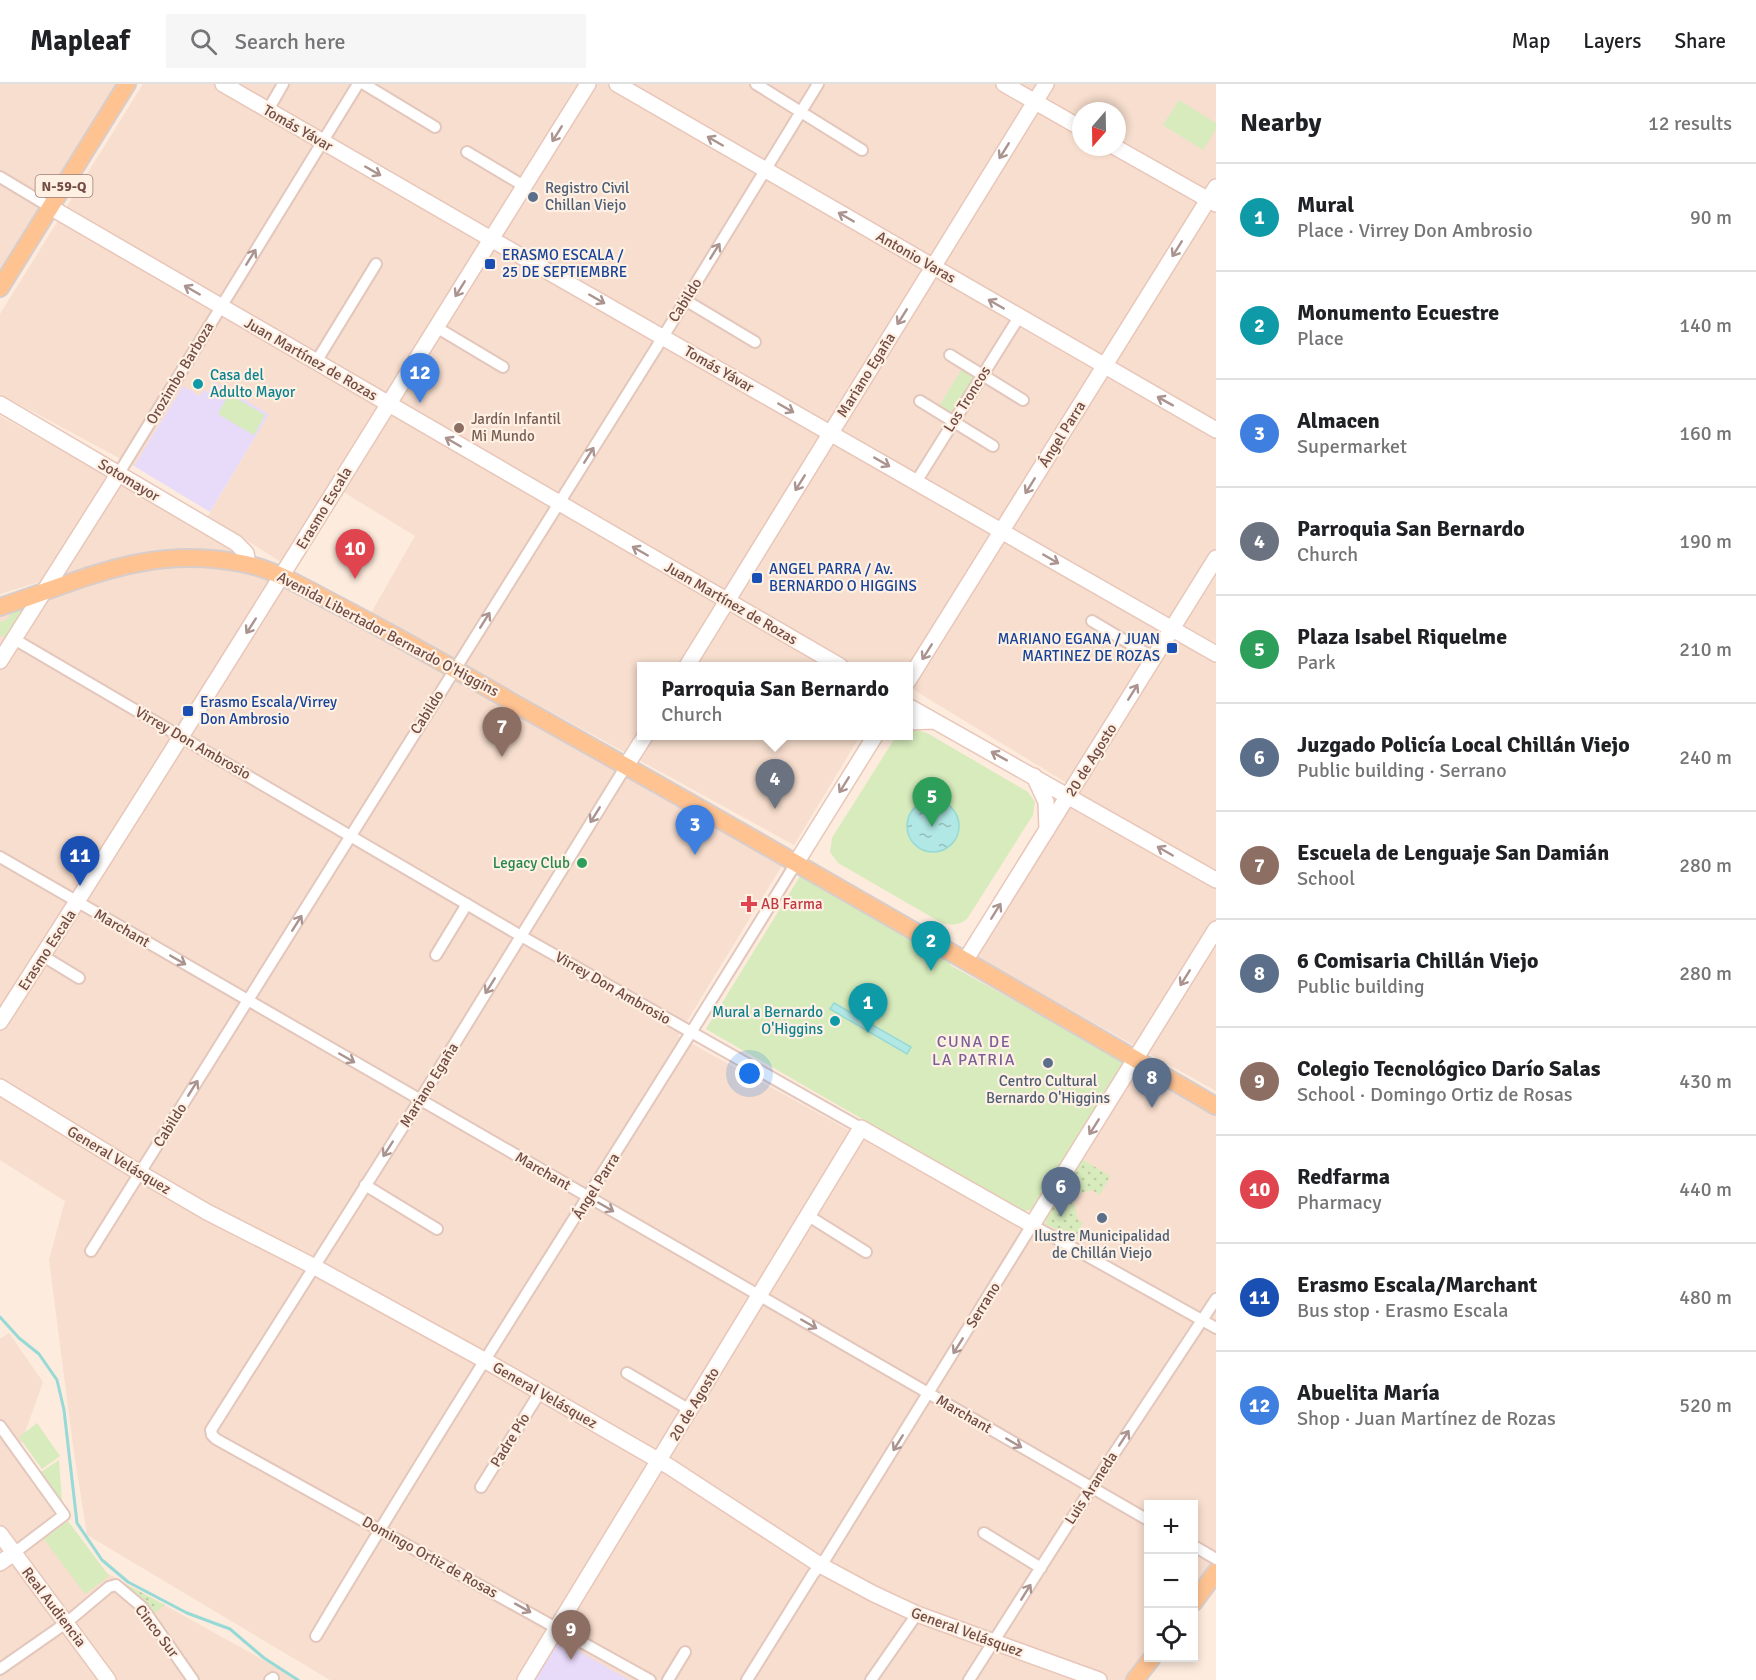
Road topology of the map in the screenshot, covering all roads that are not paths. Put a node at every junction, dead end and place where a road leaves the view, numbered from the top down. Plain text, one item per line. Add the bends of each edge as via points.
1 (127, 84) edge
2 (224, 84) edge
3 (283, 84) edge
4 (358, 84) edge
5 (364, 84) edge
6 (588, 84) edge
7 (617, 84) edge
8 (756, 84) edge
9 (818, 84) edge
10 (1004, 84) edge
11 (1046, 84) edge
12 (1035, 102) junction
13 (268, 110) junction
14 (801, 112) junction
15 (1072, 123) edge
16 (435, 127) dead end
17 (322, 142) junction
18 (862, 150) dead end
19 (467, 152) dead end
20 (1126, 153) edge
21 (765, 170) junction
22 (0, 177) edge
23 (524, 186) junction
24 (1213, 197) edge
25 (50, 207) junction
26 (491, 239) junction
27 (376, 264) dead end
28 (933, 267) junction
29 (0, 288) edge
30 (685, 300) junction
31 (220, 307) junction
32 (1019, 317) junction
33 (436, 327) junction
34 (663, 337) junction
35 (755, 342) dead end
36 (950, 355) dead end
37 (316, 362) junction
38 (503, 367) dead end
39 (1104, 367) junction
40 (982, 375) junction
41 (1023, 400) dead end
42 (920, 401) dead end
43 (0, 404) edge
44 (388, 404) junction
45 (954, 421) junction
46 (1216, 430) edge
47 (831, 433) junction
48 (993, 446) dead end
49 (119, 473) junction
50 (916, 482) junction
51 (558, 504) junction
52 (1002, 530) junction
53 (1216, 558) edge
54 (248, 564) junction
55 (283, 576) junction
56 (44, 593) junction
57 (727, 601) junction
58 (0, 607) edge
59 (1092, 621) dead end
60 (1173, 628) junction
61 (14, 639) junction
62 (1216, 654) edge
63 (1154, 658) junction
64 (0, 661) edge
65 (689, 662) edge
66 (833, 662) edge
67 (454, 669) junction
68 (913, 675) edge
69 (913, 708) edge
70 (936, 721) junction
71 (913, 722) edge
72 (180, 736) junction
73 (642, 740) edge
74 (873, 740) edge
75 (626, 766) junction
76 (1034, 776) junction
77 (1069, 795) junction
78 (1047, 830) junction
79 (351, 836) junction
80 (0, 857) edge
81 (796, 863) junction
82 (1216, 880) edge
83 (77, 903) junction
84 (467, 904) junction
85 (1216, 929) edge
86 (521, 936) junction
87 (436, 955) dead end
88 (43, 956) junction
89 (965, 961) junction
90 (79, 978) dead end
91 (249, 1001) junction
92 (0, 1022) edge
93 (692, 1033) junction
94 (1135, 1059) junction
95 (0, 1087) edge
96 (420, 1100) junction
97 (1216, 1106) edge
98 (861, 1128) junction
99 (140, 1173) junction
100 (365, 1185) junction
101 (589, 1197) junction
102 (807, 1215) junction
103 (1032, 1225) junction
104 (437, 1229) dead end
105 (91, 1251) dead end
106 (866, 1252) dead end
107 (313, 1266) junction
108 (758, 1295) junction
109 (1216, 1299) edge
110 (1202, 1319) junction
111 (1216, 1328) edge
112 (486, 1361) junction
113 (627, 1373) dead end
114 (540, 1392) junction
115 (928, 1393) junction
116 (690, 1410) junction
117 (0, 1426) edge
118 (211, 1433) joint
119 (4, 1438) edge
120 (660, 1461) junction
121 (481, 1487) dead end
122 (1092, 1487) junction
123 (1144, 1517) edge
124 (379, 1529) junction
125 (984, 1533) dead end
126 (0, 1534) edge
127 (1198, 1548) edge
128 (14, 1553) junction
129 (1216, 1559) edge
130 (0, 1563) edge
131 (820, 1565) junction
132 (1041, 1568) junction
133 (1216, 1572) edge
134 (1198, 1597) edge
135 (917, 1614) junction
136 (66, 1623) junction
137 (559, 1628) junction
138 (316, 1636) dead end
139 (995, 1641) junction
140 (686, 1652) dead end
141 (1149, 1662) edge
142 (2, 1665) edge
143 (187, 1678) edge
144 (108, 1680) edge
145 (525, 1680) edge
146 (650, 1680) edge
147 (669, 1680) edge
148 (747, 1680) edge
149 (871, 1680) edge
150 (969, 1680) edge
151 (1099, 1680) edge
152 (1135, 1680) edge

1 - 25 main road, N-59-Q
2 - 13 street, Tomás Yávar
3 - 13 street
4 - 17 street, Orozimbo Barboza
5 - 16 street
6 -> 23 street, Erasmo Escala
21 -> 7 street, Antonio Varas
8 - 14 street
9 - 14 street, Cabildo
10 - 12 street
11 - 12 street, Mariano Egaña
12 - 15 street
12 -> 28 street, Mariano Egaña
13 - 17 street, Tomás Yávar
14 - 18 street
14 - 21 street, Cabildo
17 -> 26 street, Tomás Yávar
31 -> 17 street, Orozimbo Barboza
19 - 23 street
20 - 24 street
28 -> 21 street, Antonio Varas
30 -> 21 street, Cabildo
22 - 25 street, Juan Martínez de Rozas
23 - 26 street, Erasmo Escala
24 -> 39 street, Ángel Parra
25 - 29 main road, N-59-Q
31 -> 25 street, Juan Martínez de Rozas
26 -> 33 street, Erasmo Escala
26 -> 34 street, Tomás Yávar
27 - 37 street
32 -> 28 street, Antonio Varas
28 -> 47 street, Mariano Egaña
30 - 34 street, Cabildo
30 - 35 street
31 - 37 street, Juan Martínez de Rozas
31 - 49 street, Orozimbo Barboza
32 - 39 street, Antonio Varas
32 - 40 street, Los Troncos
33 - 38 street
33 - 44 street, Erasmo Escala
34 -> 47 street, Tomás Yávar
51 -> 34 street, Cabildo
36 - 40 street
37 - 44 street, Juan Martínez de Rozas
46 -> 39 street, Antonio Varas
39 -> 52 street, Ángel Parra
40 - 41 street
40 - 45 street, Los Troncos
42 - 45 street
43 - 49 street, Sotomayor
51 -> 44 street, Juan Martínez de Rozas
44 - 55 street, Erasmo Escala
45 - 48 street
45 - 50 street, Los Troncos
47 -> 50 street, Tomás Yávar
47 -> 57 street, Mariano Egaña
49 - 54 street, Sotomayor via 236,543 246,553
49 - 56 street, Orozimbo Barboza
50 - 52 street, Tomás Yávar
57 -> 51 street, Juan Martínez de Rozas
67 -> 51 street, Cabildo
52 -> 60 street, Tomás Yávar
52 -> 68 street, Ángel Parra
53 - 60 street, 20 de Agosto
54 - 55 main road, Avenida Libertador Bernardo O'Higgins
54 - 56 main road, Avenida Libertador Bernardo O'Higgins via 174,557 141,561 103,570
55 - 67 main road, Avenida Libertador Bernardo O'Higgins
55 -> 72 street, Erasmo Escala
56 - 58 main road, Avenida Libertador Bernardo O'Higgins
56 - 61 street, Orozimbo Barboza
57 - 65 street, Mariano Egaña
57 - 66 street, Juan Martínez de Rozas
59 - 63 street
60 - 62 street, Tomás Yávar
60 - 63 street, 20 de Agosto
61 - 64 street, Orozimbo Barboza
61 - 72 street, Virrey Don Ambrosio
77 -> 63 street, 20 de Agosto
67 - 75 main road, Avenida Libertador Bernardo O'Higgins
67 - 79 street, Cabildo
69 - 70 street
70 - 71 street
76 -> 70 street
72 - 79 street, Virrey Don Ambrosio
72 - 83 street, Erasmo Escala
73 - 75 street, Mariano Egaña
74 -> 81 street, Ángel Parra
75 - 81 main road, Avenida Libertador Bernardo O'Higgins
75 -> 86 street, Mariano Egaña
76 - 77 street
76 - 78 street via 1046,802
77 - 78 street, 20 de Agosto
82 -> 77 street
89 -> 78 street, 20 de Agosto
79 - 84 street, Virrey Don Ambrosio
91 -> 79 street, Cabildo
80 - 83 street, Marchant
81 - 89 main road, Avenida Libertador Bernardo O'Higgins
81 - 93 street, Ángel Parra
83 - 88 street, Erasmo Escala
83 -> 91 street, Marchant
84 - 86 street, Virrey Don Ambrosio
84 - 87 street
85 -> 94 street, Serrano
86 - 93 street, Virrey Don Ambrosio
86 -> 96 street, Mariano Egaña
88 - 90 street
88 - 92 street, Erasmo Escala
89 - 94 main road, Avenida Libertador Bernardo O'Higgins
91 -> 96 street, Marchant
99 -> 91 street, Cabildo
93 - 98 street, Virrey Don Ambrosio
93 - 101 street, Ángel Parra
94 - 97 main road, Avenida Libertador Bernardo O'Higgins
94 -> 103 street, Serrano
95 - 99 street, General Velásquez
96 -> 100 street, Mariano Egaña
96 - 101 street, Marchant
98 - 102 street, 20 de Agosto
98 - 103 street, Virrey Don Ambrosio
99 - 105 street, Cabildo
99 - 107 street, General Velásquez
100 - 104 street
100 - 107 street, Mariano Egaña
101 -> 108 street, Marchant
101 - 112 street, Ángel Parra
102 - 106 street
102 - 108 street, 20 de Agosto
103 - 110 street, Virrey Don Ambrosio
103 -> 115 street, Serrano
107 - 112 street, General Velásquez
107 - 118 street, Mariano Egaña
108 -> 115 street, Marchant
108 - 116 street, 20 de Agosto
109 - 110 street, Luis Araneda
110 - 111 street, Virrey Don Ambrosio
122 -> 110 street, Luis Araneda
112 - 114 street, General Velásquez
112 - 124 street, Ángel Parra
113 - 116 street
114 - 120 street, General Velásquez
114 - 121 street, Padre Pío
115 -> 122 street, Marchant
115 -> 131 street, Serrano
116 - 120 street, 20 de Agosto
117 - 119 street
118 - 124 street, Domingo Ortiz de Rosas
119 - 128 street via 64,1515
120 - 131 street, General Velásquez
120 - 137 street, 20 de Agosto
122 - 123 street, Marchant
122 - 132 street, Luis Araneda
124 -> 137 street, Domingo Ortiz de Rosas
124 - 138 street, Ángel Parra
125 - 132 street
126 - 128 street, Real Audiencia
127 - 129 street
128 - 130 street
128 - 136 street, Real Audiencia
131 - 135 street, General Velásquez
131 - 148 street, Serrano
139 -> 132 street, Luis Araneda
133 - 134 main road
135 - 139 street, General Velásquez
135 - 149 street
136 - 142 street
136 - 143 street, Cinco Sur via 102,1592 116,1586 142,1607
136 - 144 street, Real Audiencia
137 - 145 street, 20 de Agosto
137 - 146 street, Domingo Ortiz de Rosas
139 - 150 street, Luis Araneda
139 - 151 street, General Velásquez
140 - 147 street
141 - 152 main road

